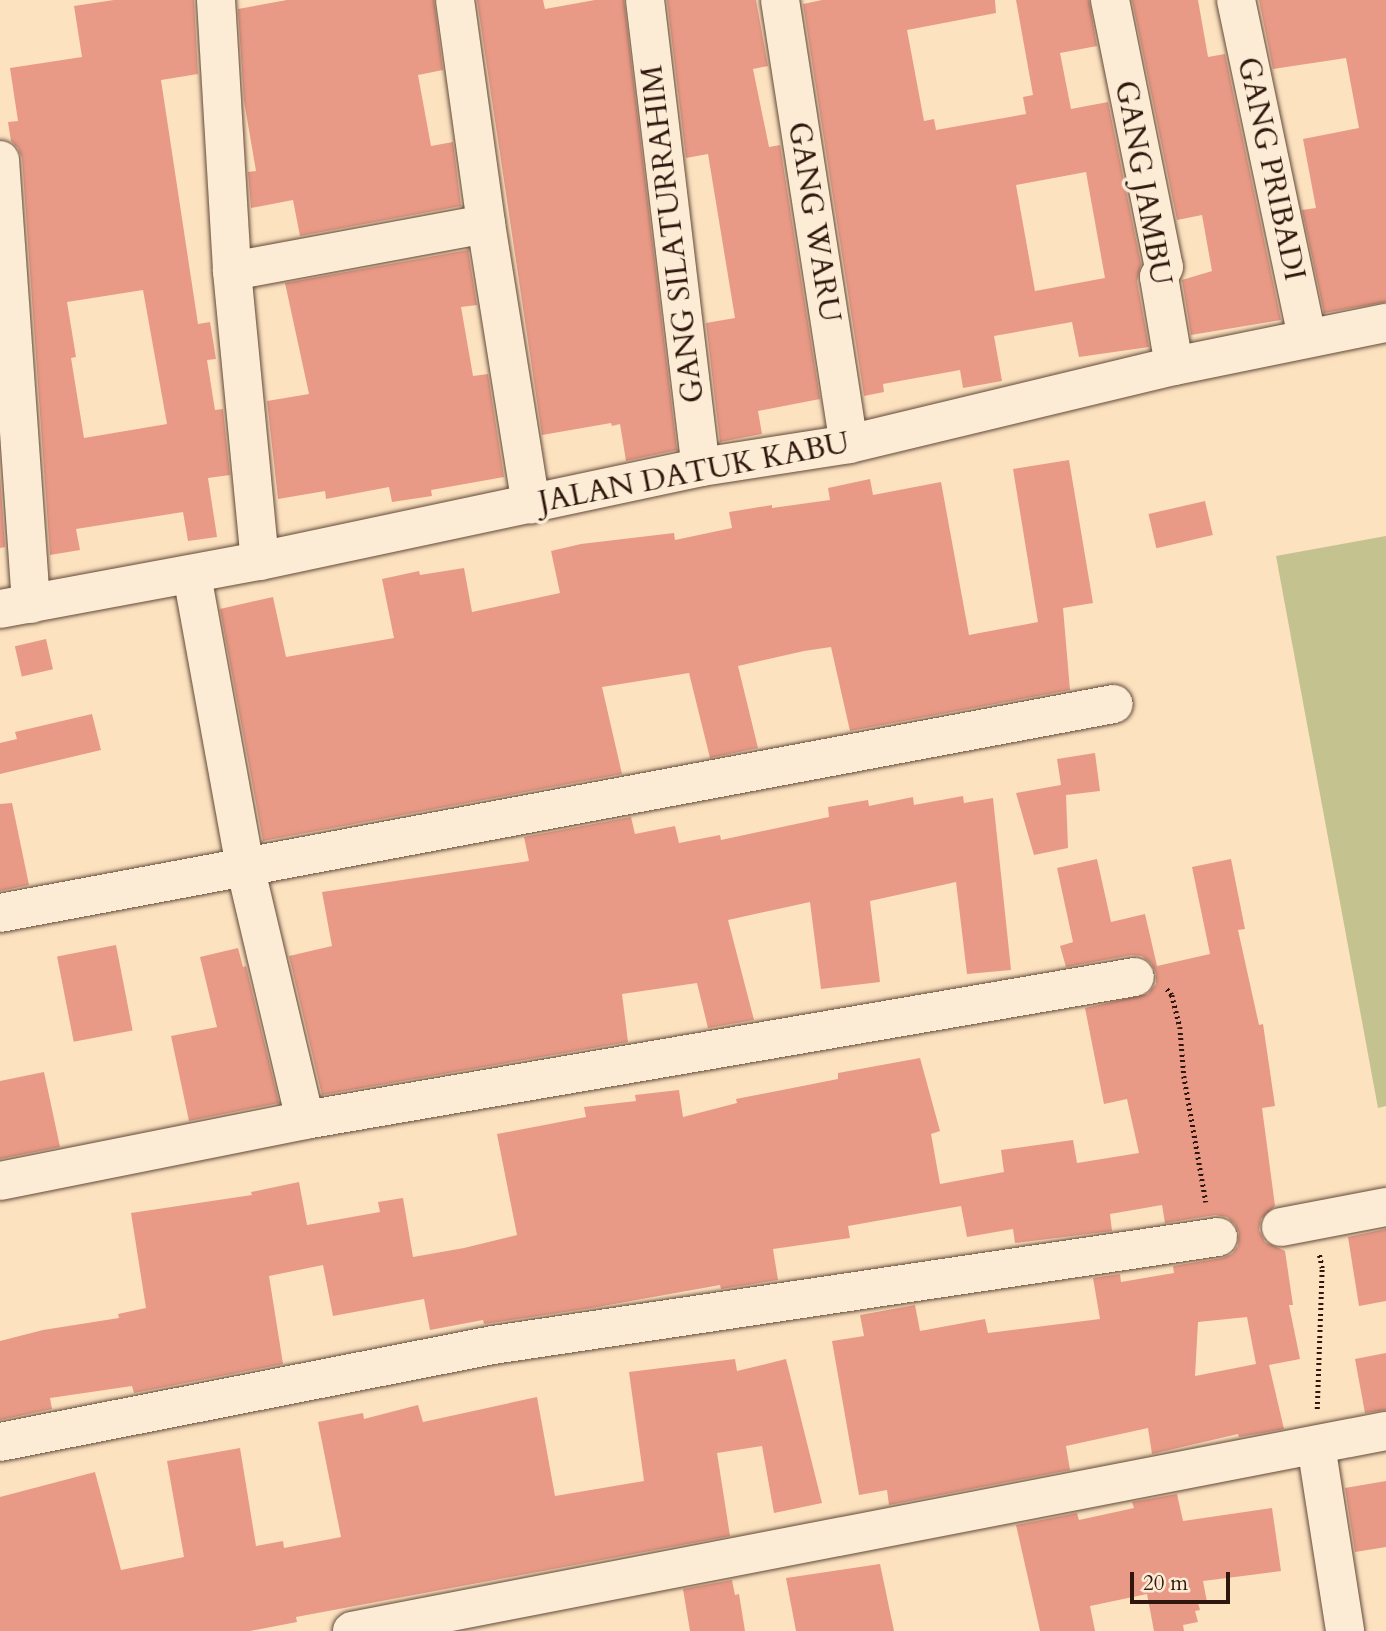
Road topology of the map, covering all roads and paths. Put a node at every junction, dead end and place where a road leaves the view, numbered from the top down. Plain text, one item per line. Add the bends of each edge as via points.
1 (216, 0) edge
2 (454, 0) edge
3 (645, 0) edge
4 (779, 0) edge
5 (1110, 0) edge
6 (1236, 0) edge
7 (0, 160) edge
8 (486, 224) junction
9 (232, 271) junction
10 (1386, 323) edge
11 (1307, 338) junction
12 (1174, 366) junction
13 (849, 444) junction
14 (701, 467) junction
15 (531, 504) junction
16 (260, 562) junction
17 (192, 575) junction
18 (15, 607) edge
19 (1114, 704) dead end
20 (245, 866) junction
21 (0, 914) edge
22 (1135, 977) joint
23 (305, 1120) junction
24 (0, 1181) edge
25 (1386, 1207) edge
26 (1281, 1227) joint
27 (1218, 1237) joint
28 (1386, 1431) edge
29 (0, 1442) edge
30 (1316, 1445) junction
31 (352, 1631) edge
32 (1345, 1631) edge

1 - 9 street
2 - 8 street
3 - 14 street, GANG SILATURRAHIM
4 - 13 street, GANG WARU
5 - 12 street, GANG JAMBU via 1164,267 1159,277
6 - 11 street, GANG PRIBADI
7 - 18 street
8 - 9 street
8 - 15 street
9 - 16 street
10 - 11 street, JALAN DATUK KABU
11 - 12 street, JALAN DATUK KABU
12 - 13 street, JALAN DATUK KABU
13 - 14 street, JALAN DATUK KABU
14 - 15 street, JALAN DATUK KABU
15 - 16 street, JALAN DATUK KABU
16 - 17 street, JALAN DATUK KABU
17 - 18 street, JALAN DATUK KABU
17 - 20 street
19 - 20 street
20 - 21 street
20 - 23 street
22 - 23 street
22 - 27 path via 1161,982 1172,995 1201,1185
23 - 24 street
25 - 26 street
26 - 30 path via 1309,1239 1322,1268
27 - 29 street via 493,1345
28 - 30 street
30 - 31 street
30 - 32 street

